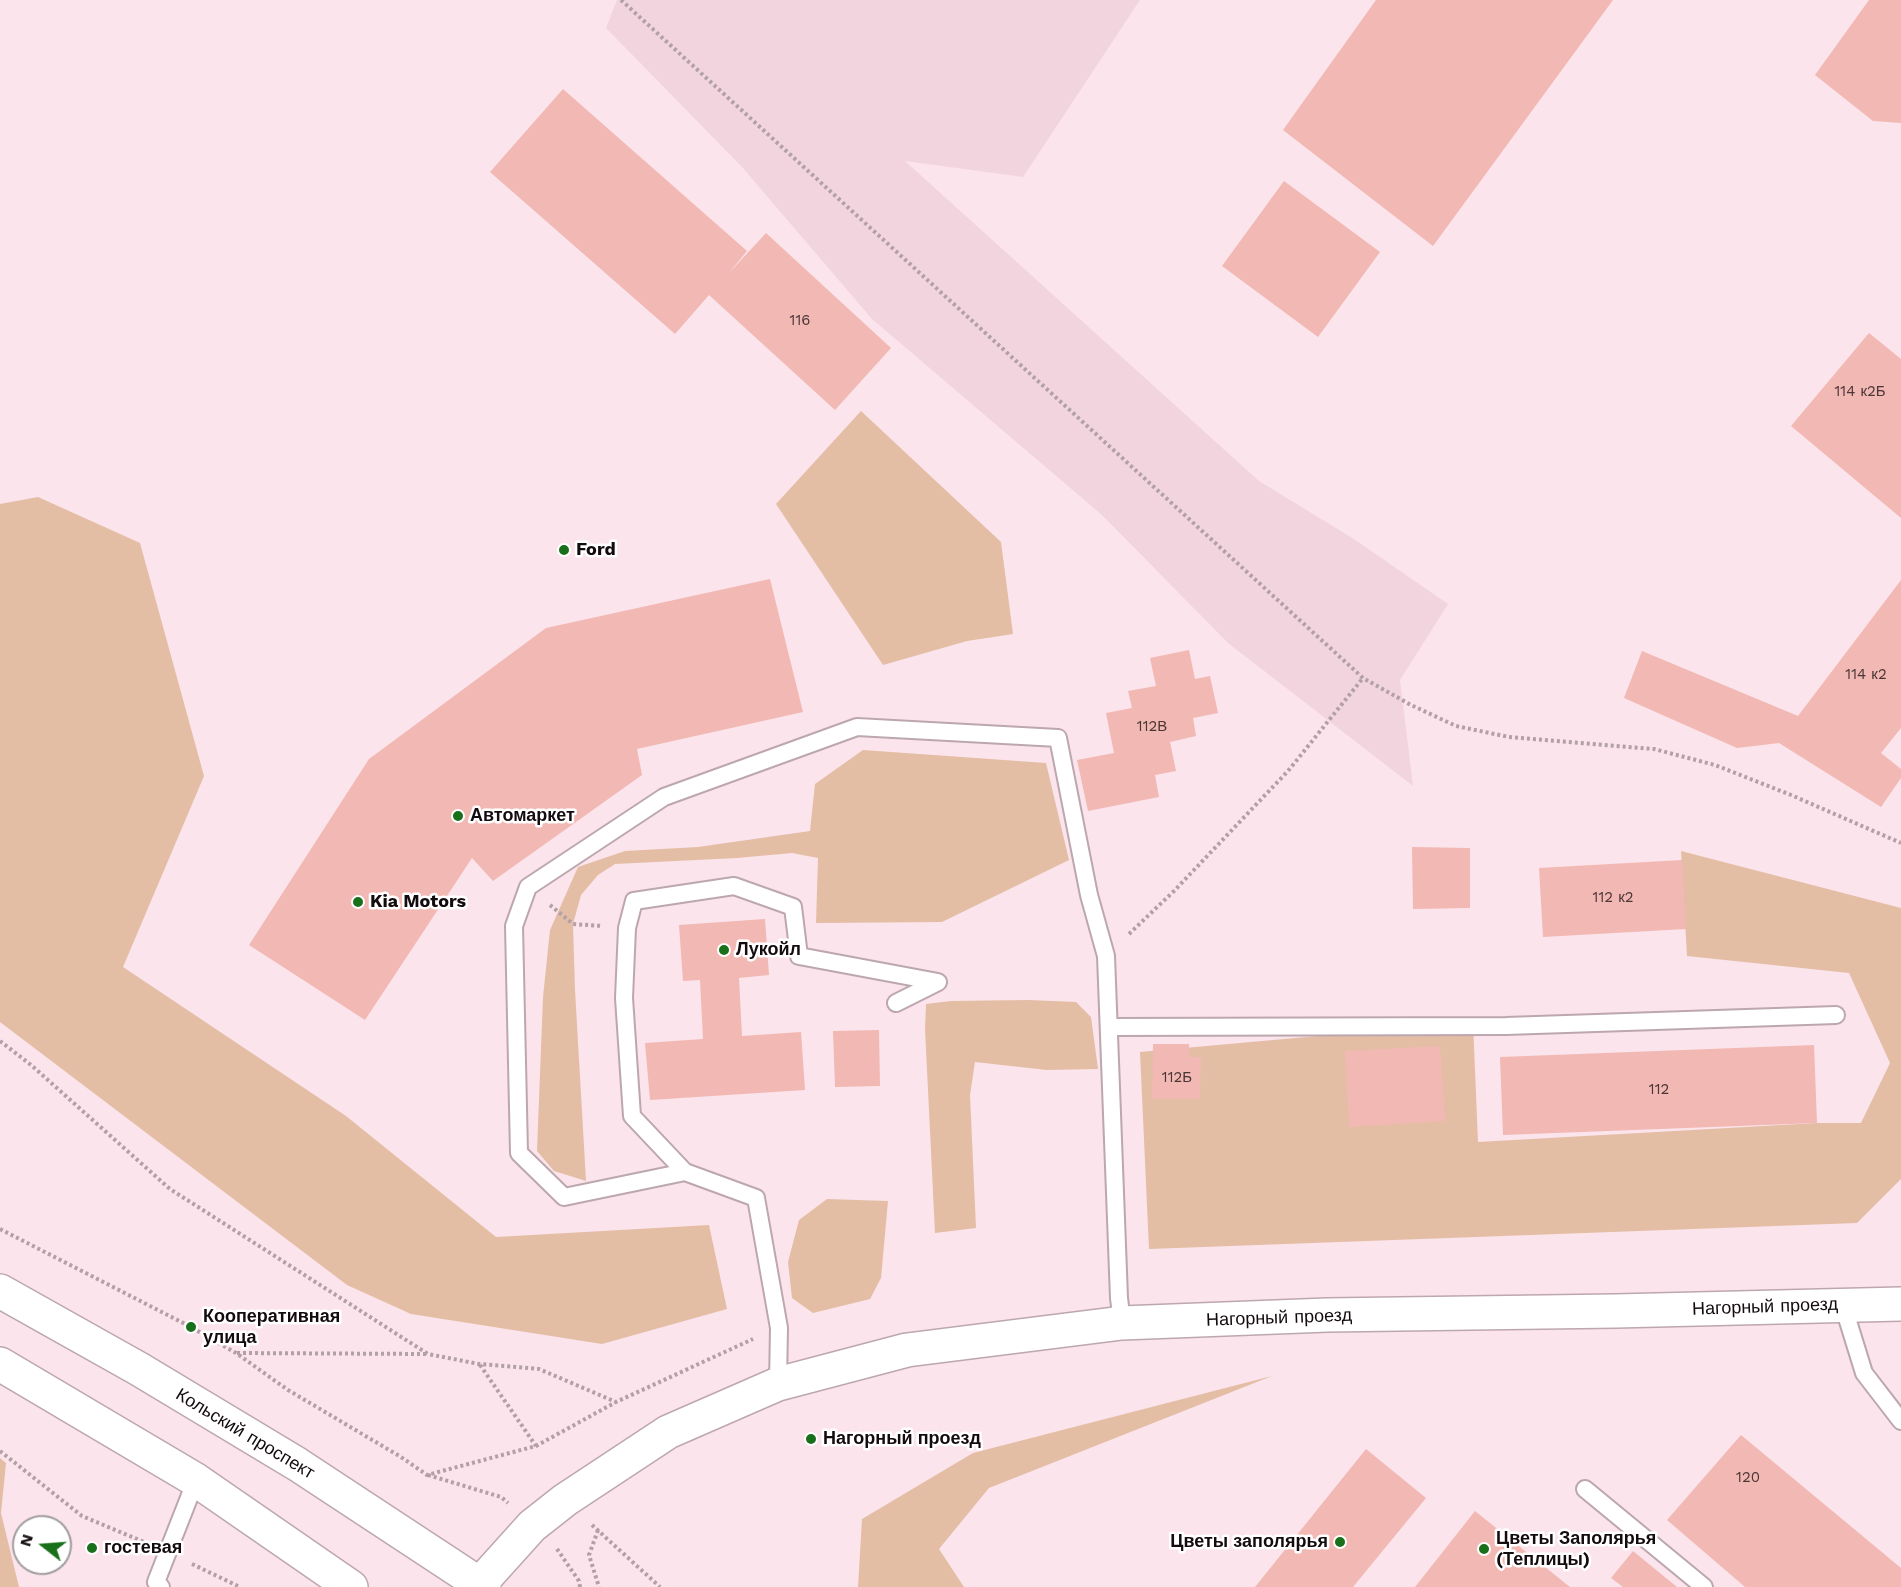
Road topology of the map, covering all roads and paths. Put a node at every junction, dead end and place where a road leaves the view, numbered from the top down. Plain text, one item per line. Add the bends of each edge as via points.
1 (622, 1) edge
2 (1363, 678) junction
3 (1901, 843) edge
4 (528, 887) junction
5 (627, 928) junction
6 (1106, 956) junction
7 (896, 1003) dead end
8 (1836, 1015) dead end
9 (1110, 1027) junction
10 (0, 1041) edge
11 (685, 1172) junction
12 (0, 1229) edge
13 (0, 1291) edge
14 (1901, 1304) edge
15 (1843, 1305) junction
16 (1122, 1323) junction
17 (779, 1328) junction
18 (236, 1353) junction
19 (428, 1354) junction
20 (0, 1364) edge
21 (479, 1364) junction
22 (778, 1384) junction
23 (615, 1402) junction
24 (1901, 1421) edge
25 (536, 1446) junction
26 (0, 1451) edge
27 (196, 1480) junction
28 (1585, 1489) dead end
29 (565, 1500) junction
30 (598, 1530) junction
31 (168, 1552) junction
32 (480, 1586) edge
33 (161, 1587) edge
34 (240, 1587) edge
35 (351, 1587) edge
36 (599, 1587) edge
37 (660, 1587) edge
38 (1704, 1587) edge

1 - 2 path
2 - 3 path via 1456,726 1509,737 1654,749 1715,765
2 - 6 path via 1288,771
4 - 5 path via 573,924
4 - 6 lane via 664,797 857,727 1058,738 1089,895
4 - 11 lane via 514,926 519,1153 564,1197
5 - 7 lane via 634,901 734,886 793,907 798,956 938,982
5 - 11 lane via 624,998 632,1116
6 - 9 lane
8 - 9 lane via 1506,1026
9 - 16 lane
10 - 19 path via 170,1189
11 - 17 lane via 756,1198
12 - 18 path
13 - 32 main road, Кольский проспект via 297,1464
14 - 15 main road, Нагорный проезд
15 - 16 main road, Нагорный проезд
15 - 24 lane via 1864,1373
16 - 22 main road, Нагорный проезд via 907,1350
17 - 22 lane
17 - 23 path
18 - 19 path
18 - 25 path via 288,1390 427,1475
19 - 21 path
20 - 27 main road
21 - 23 path via 539,1369
21 - 25 path
22 - 29 main road, Нагорный проезд via 668,1432
23 - 25 path
26 - 31 path via 82,1516
27 - 31 lane
27 - 35 main road
28 - 38 lane
29 - 30 path
29 - 32 main road, Нагорный проезд via 532,1526
30 - 36 path via 589,1555
30 - 37 path
31 - 33 lane via 156,1582
31 - 34 path

